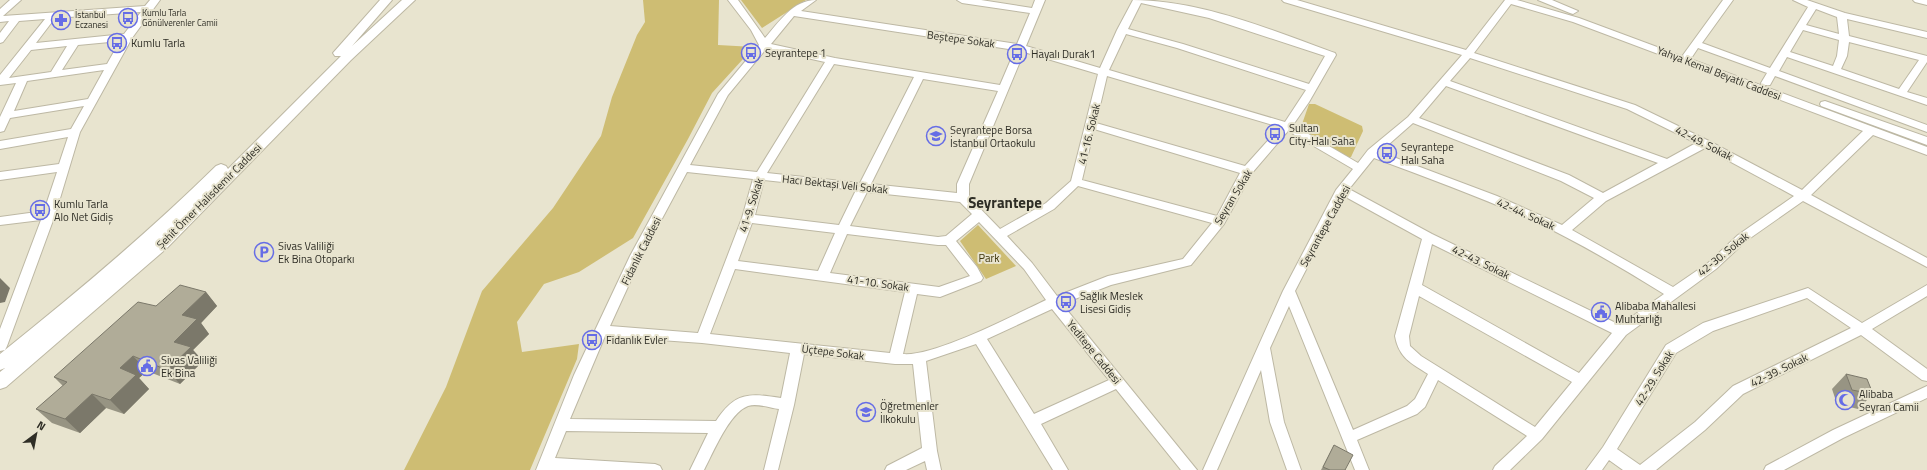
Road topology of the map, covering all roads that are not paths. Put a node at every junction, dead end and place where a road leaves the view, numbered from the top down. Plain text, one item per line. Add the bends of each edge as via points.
1 (16, 0) edge
2 (386, 0) edge
3 (409, 0) edge
4 (733, 0) edge
5 (812, 0) edge
6 (962, 0) edge
7 (1139, 0) edge
8 (1287, 0) edge
9 (1510, 0) edge
10 (1543, 0) edge
11 (1728, 0) edge
12 (1798, 0) edge
13 (1918, 0) edge
14 (1927, 2) edge
15 (152, 5) edge
16 (1814, 5) junction
17 (1038, 6) edge
18 (792, 13) junction
19 (0, 14) edge
20 (53, 15) junction
21 (1842, 15) junction
22 (16, 18) junction
23 (0, 19) edge
24 (1801, 27) junction
25 (1122, 30) junction
26 (1927, 35) edge
27 (127, 37) junction
28 (1845, 38) junction
29 (0, 40) edge
30 (74, 43) junction
31 (1697, 44) junction
32 (765, 46) junction
33 (28, 47) junction
34 (1022, 48) junction
35 (1785, 53) junction
36 (1468, 54) junction
37 (1688, 55) junction
38 (1926, 58) edge
39 (831, 60) junction
40 (112, 66) junction
41 (1836, 70) junction
42 (1772, 72) junction
43 (1103, 73) junction
44 (54, 75) junction
45 (920, 75) junction
46 (23, 79) junction
47 (0, 82) edge
48 (1444, 82) junction
49 (1766, 83) junction
50 (1311, 88) junction
51 (1004, 89) junction
52 (1901, 93) junction
53 (90, 102) junction
54 (1927, 102) edge
55 (7, 115) junction
56 (1412, 119) junction
57 (1092, 125) junction
58 (1287, 126) junction
59 (0, 129) edge
60 (1927, 129) edge
61 (1871, 130) junction
62 (75, 132) junction
63 (1927, 141) edge
64 (1705, 143) junction
65 (0, 145) edge
66 (1927, 151) edge
67 (1372, 153) junction
68 (1668, 163) junction
69 (65, 167) junction
70 (684, 168) junction
71 (1359, 168) junction
72 (1247, 171) junction
73 (0, 176) edge
74 (760, 176) junction
75 (1076, 182) junction
76 (865, 187) junction
77 (1342, 190) junction
78 (1804, 195) junction
79 (963, 198) junction
80 (1602, 198) junction
81 (980, 214) junction
82 (50, 215) junction
83 (748, 218) junction
84 (0, 221) edge
85 (1220, 221) junction
86 (1563, 230) junction
87 (841, 231) junction
88 (999, 235) junction
89 (1428, 237) junction
90 (949, 240) junction
91 (1927, 263) edge
92 (730, 264) junction
93 (822, 276) junction
94 (1414, 287) junction
95 (912, 288) junction
96 (1927, 290) edge
97 (1288, 291) junction
98 (1672, 293) junction
99 (1054, 302) junction
100 (1862, 329) junction
101 (602, 331) junction
102 (1621, 331) junction
103 (979, 337) junction
104 (702, 338) junction
105 (0, 345) edge
106 (798, 348) junction
107 (1264, 349) junction
108 (919, 357) junction
109 (895, 359) junction
110 (0, 363) edge
111 (1436, 372) junction
112 (1927, 376) edge
113 (1581, 381) junction
114 (0, 382) edge
115 (1118, 382) junction
116 (1927, 392) edge
117 (787, 405) junction
118 (1032, 422) junction
119 (561, 425) junction
120 (720, 427) junction
121 (1536, 435) junction
122 (1348, 438) junction
123 (930, 451) junction
124 (1608, 451) junction
125 (544, 467) edge
126 (655, 470) edge
127 (697, 470) edge
128 (770, 470) edge
129 (892, 470) edge
130 (934, 470) edge
131 (1061, 470) edge
132 (1190, 470) edge
133 (1210, 470) edge
134 (1294, 470) edge
135 (1362, 470) edge
136 (1500, 470) edge
137 (1593, 470) edge
138 (1635, 470) edge
139 (1645, 470) edge
140 (1771, 470) edge

1 - 19 street
2 - 110 main road, Şehit Ömer Halisdemir Caddesi via 337,54 164,226 71,307
3 - 114 main road, Şehit Ömer Halisdemir Caddesi via 347,57 162,244
4 - 32 street
5 - 18 street, Fidanlık Caddesi
6 - 17 street
7 - 25 street, 41-16. Sokak
7 - 50 street, Seyran Sokak via 1217,16 1331,55
8 - 36 street, 42-49. Sokak
9 - 36 street, Seyrantepe Caddesi
9 - 61 street, Yahya Kemal Beyatlı Caddesi via 1576,20
10 - 37 street, Yahya Kemal Beyatlı Caddesi
11 - 31 street
12 - 16 street
13 - 14 street
15 - 20 street
15 - 27 street
16 - 21 street
16 - 24 street
17 - 34 street
18 - 32 street, Fidanlık Caddesi
18 - 34 street, Beştepe Sokak
20 - 22 street
20 - 33 street
21 - 26 street
21 - 28 street
22 - 23 street
22 - 29 street
24 - 28 street
24 - 35 street
25 - 43 street, 41-16. Sokak
25 - 50 street
27 - 30 street
27 - 40 street
28 - 38 street
28 - 41 street via 1843,56
30 - 33 street
30 - 44 street
31 - 37 street
31 - 42 street
32 - 39 street
32 - 70 street, Fidanlık Caddesi via 724,94
33 - 47 street
34 - 43 street, Beştepe Sokak
34 - 51 street
35 - 41 street
35 - 42 street
36 - 48 street, Seyrantepe Caddesi
36 - 64 street, 42-49. Sokak via 1631,107
37 - 49 street, Yahya Kemal Beyatlı Caddesi
38 - 52 street
39 - 45 street
39 - 74 street, 41-9. Sokak
40 - 44 street
40 - 53 street
41 - 52 street
42 - 49 street
42 - 60 street
43 - 57 street, 41-16. Sokak
43 - 58 street, Beştepe Sokak
44 - 46 street
45 - 51 street
45 - 76 street
46 - 47 street
46 - 55 street
48 - 56 street, Seyrantepe Caddesi
48 - 68 street
49 - 63 street, Yahya Kemal Beyatlı Caddesi
50 - 58 street, Seyran Sokak
51 - 79 street via 963,184
52 - 54 street
53 - 55 street
53 - 62 street
55 - 59 street
56 - 67 street, Seyrantepe Caddesi
56 - 80 street via 1564,178 1593,191
57 - 72 street
57 - 75 street, 41-16. Sokak
58 - 71 street, Beştepe Sokak
58 - 72 street, Seyran Sokak
61 - 66 street, Yahya Kemal Beyatlı Caddesi
61 - 78 street, 42-30. Sokak
62 - 65 street
62 - 69 street
64 - 68 street
64 - 78 street, 42-49. Sokak
67 - 71 street, Seyrantepe Caddesi
67 - 86 street, 42-44. Sokak
68 - 80 street
69 - 73 street
69 - 82 street
70 - 74 street, Hacı Bektaşi Veli Sokak
70 - 101 street, Fidanlık Caddesi via 636,256
71 - 77 street, Seyrantepe Caddesi
72 - 85 street, Seyran Sokak
74 - 76 street, Hacı Bektaşi Veli Sokak
74 - 83 street, 41-9. Sokak
75 - 85 street
75 - 88 street, 41-16. Sokak via 1050,207
76 - 79 street, Hacı Bektaşi Veli Sokak
76 - 87 street
77 - 89 street, 42-43. Sokak
77 - 97 street, Seyrantepe Caddesi
78 - 91 street, 42-49. Sokak
78 - 98 street, 42-30. Sokak via 1742,238 1712,266
79 - 81 street, Yeditepe Caddesi
80 - 86 street
81 - 88 street, Yeditepe Caddesi
81 - 90 street
82 - 84 street
82 - 105 street
83 - 87 street
83 - 92 street, 41-9. Sokak
85 - 99 street, Seyran Sokak via 1187,262 1108,281
86 - 98 street, 42-44. Sokak
87 - 90 street via 938,242
87 - 93 street
88 - 99 street, Yeditepe Caddesi via 1028,266
89 - 94 street
89 - 102 street, 42-43. Sokak
90 - 95 street, 41-10. Sokak via 977,278 940,292
92 - 93 street, 41-10. Sokak
92 - 104 street, 41-9. Sokak
93 - 95 street, 41-10. Sokak
94 - 111 street via 1402,336 1404,348 1416,360
94 - 113 street
95 - 109 street
96 - 100 street, 42-39. Sokak
97 - 107 street, Seyrantepe Caddesi
97 - 122 street
98 - 102 street, 42-30. Sokak
99 - 103 street, Üçtepe Sokak
99 - 115 street, Yeditepe Caddesi
100 - 112 street
100 - 124 street, 42-29. Sokak via 1808,293 1708,327 1670,349
100 - 139 street, 42-39. Sokak via 1738,390 1700,426
101 - 104 street, Üçtepe Sokak
101 - 119 street, Fidanlık Caddesi
102 - 113 street, 42-30. Sokak
103 - 108 street, Üçtepe Sokak
103 - 118 street
104 - 106 street, Üçtepe Sokak
106 - 109 street, Üçtepe Sokak
106 - 117 street
107 - 133 street, Seyrantepe Caddesi
107 - 134 street via 1277,422
108 - 109 street, Üçtepe Sokak via 909,360
108 - 123 street
111 - 121 street
111 - 122 street via 1420,403 1412,410
113 - 121 street, 42-30. Sokak
115 - 118 street
115 - 132 street, Yeditepe Caddesi
116 - 140 street via 1838,434
117 - 120 street via 748,400 737,405
117 - 128 street
118 - 131 street
119 - 120 street
119 - 125 street, Fidanlık Caddesi
120 - 127 street
121 - 136 street, 42-30. Sokak
122 - 135 street
123 - 129 street
123 - 130 street
124 - 137 street, 42-29. Sokak
124 - 138 street
125 - 126 street

